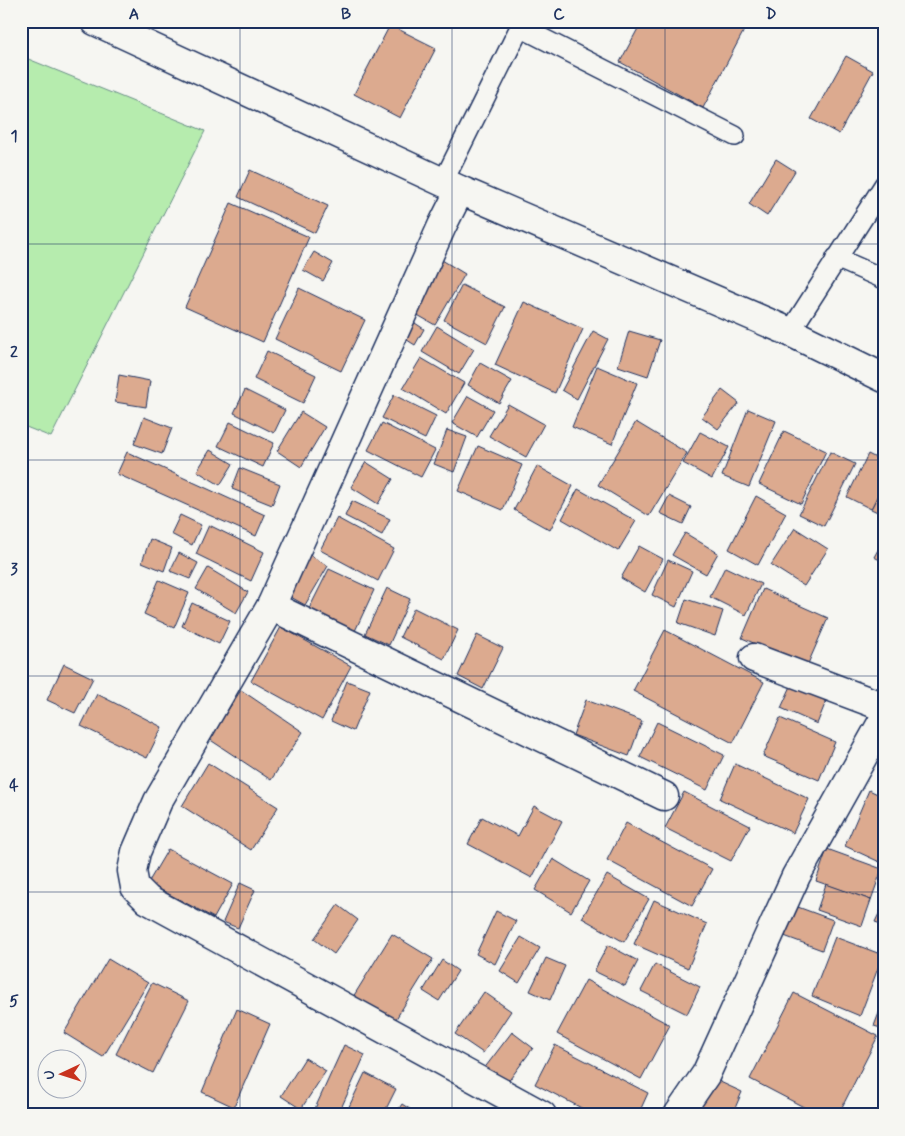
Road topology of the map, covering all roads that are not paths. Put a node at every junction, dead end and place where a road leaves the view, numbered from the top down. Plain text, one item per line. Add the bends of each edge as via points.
1 (94, 21) edge
2 (522, 24) edge
3 (735, 136) dead end
4 (884, 185) edge
5 (451, 186) junction
6 (836, 258) junction
7 (884, 279) edge
8 (790, 332) junction
9 (884, 378) edge
10 (271, 606) junction
11 (754, 658) dead end
12 (884, 707) edge
13 (884, 719) edge
14 (664, 796) dead end
15 (542, 1115) edge
16 (678, 1115) edge

1 - 5 main road
2 - 3 lane
2 - 5 lane
4 - 6 lane
5 - 8 main road
5 - 10 main road via 438,235
6 - 7 lane
6 - 8 lane
8 - 9 main road
10 - 14 main road
10 - 15 main road via 158,802 136,852 132,871 135,887 148,900 176,916
11 - 12 main road
13 - 16 main road via 796,876 706,1074

